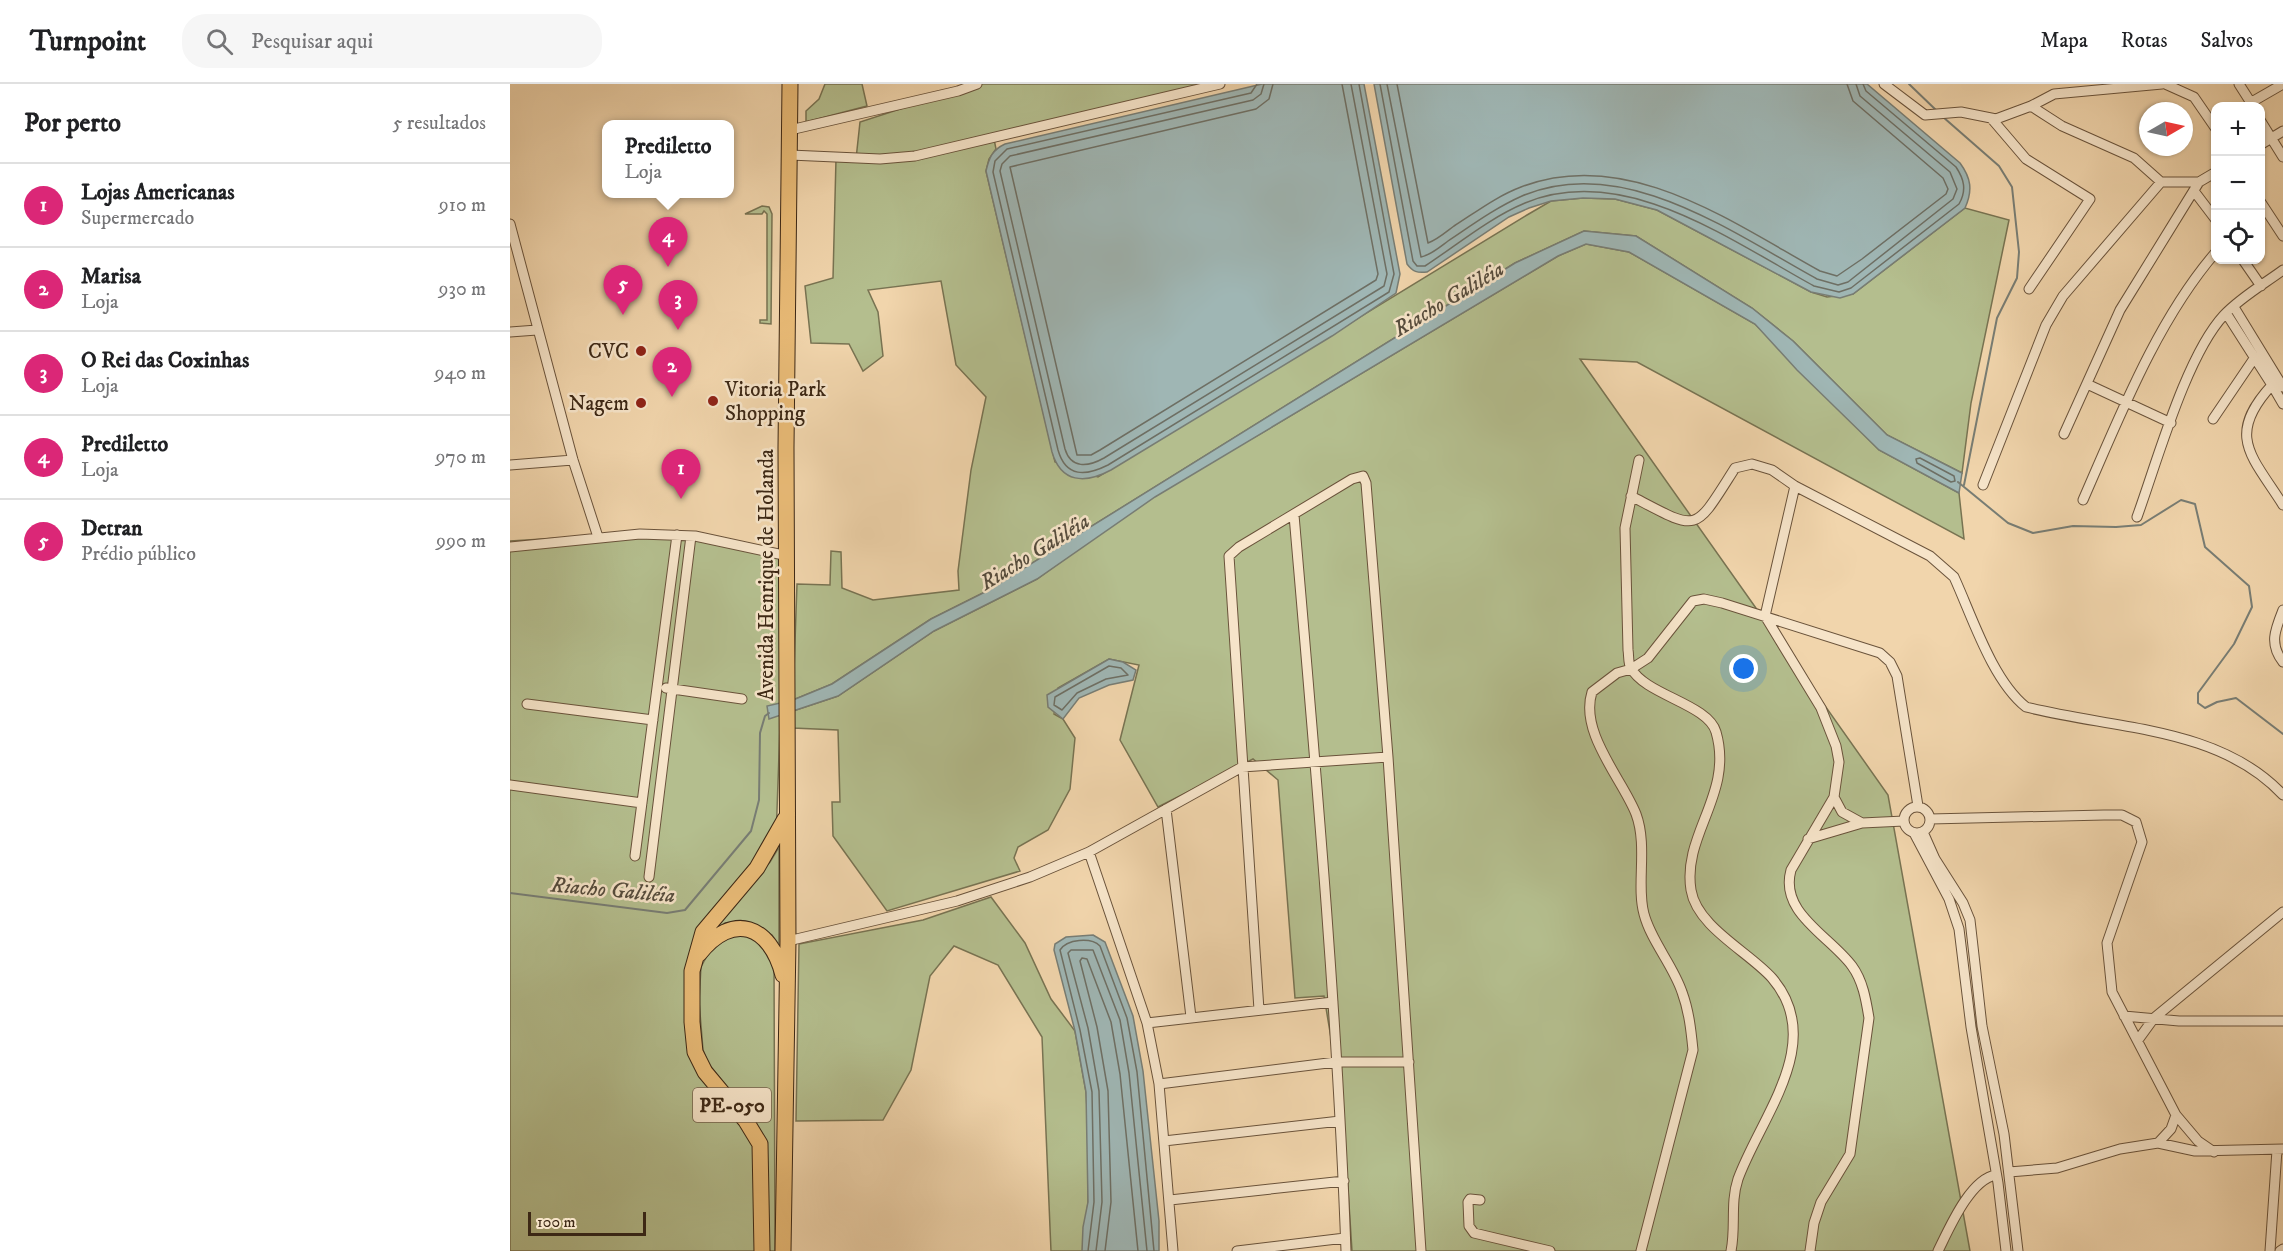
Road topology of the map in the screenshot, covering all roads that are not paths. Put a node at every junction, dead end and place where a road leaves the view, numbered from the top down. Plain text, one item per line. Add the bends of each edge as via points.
1 (790, 84) edge
2 (977, 84) edge
3 (1186, 84) edge
4 (1220, 84) edge
5 (1884, 84) edge
6 (2164, 84) edge
7 (2239, 84) edge
8 (2283, 84) edge
9 (957, 88) edge
10 (1177, 95) junction
11 (2250, 102) edge
12 (2256, 102) edge
13 (2031, 106) junction
14 (1991, 118) junction
15 (2211, 122) edge
16 (2265, 128) edge
17 (790, 130) junction
18 (2283, 131) edge
19 (2271, 138) junction
20 (2265, 142) edge
21 (790, 155) junction
22 (2283, 157) edge
23 (2211, 176) edge
24 (2161, 183) junction
25 (2197, 186) junction
26 (2265, 209) edge
27 (2211, 211) edge
28 (510, 224) edge
29 (2283, 236) edge
30 (2211, 258) edge
31 (2246, 264) edge
32 (2283, 270) edge
33 (2261, 285) junction
34 (2028, 289) dead end
35 (2230, 310) junction
36 (537, 330) junction
37 (510, 332) edge
38 (2255, 357) junction
39 (2087, 384) junction
40 (2272, 385) junction
41 (2283, 387) edge
42 (2126, 404) junction
43 (2283, 404) edge
44 (2213, 420) dead end
45 (2171, 423) junction
46 (2064, 434) dead end
47 (573, 460) junction
48 (1640, 460) dead end
49 (510, 465) edge
50 (1983, 485) dead end
51 (1796, 486) junction
52 (1631, 496) junction
53 (2083, 500) dead end
54 (2283, 505) edge
55 (1294, 515) junction
56 (2137, 517) dead end
57 (677, 535) junction
58 (691, 536) junction
59 (598, 537) junction
60 (510, 547) edge
61 (788, 556) junction
62 (2283, 610) edge
63 (667, 616) junction
64 (1765, 616) junction
65 (681, 617) junction
66 (2283, 662) edge
67 (1631, 669) junction
68 (657, 687) junction
69 (672, 689) junction
70 (742, 699) dead end
71 (527, 704) dead end
72 (653, 720) junction
73 (1388, 758) junction
74 (1316, 763) junction
75 (1242, 767) junction
76 (510, 785) edge
77 (2283, 795) edge
78 (1834, 798) junction
79 (642, 803) junction
80 (1918, 806) junction
81 (1166, 809) junction
82 (787, 813) junction
83 (1930, 819) junction
84 (1904, 821) junction
85 (1862, 823) junction
86 (1919, 832) junction
87 (1808, 839) junction
88 (1089, 852) junction
89 (635, 856) dead end
90 (649, 877) dead end
91 (2283, 912) edge
92 (788, 941) junction
93 (694, 962) junction
94 (787, 990) junction
95 (1333, 1002) junction
96 (1259, 1010) junction
97 (2124, 1016) junction
98 (1191, 1017) junction
99 (2154, 1018) junction
100 (2283, 1021) edge
101 (1147, 1023) junction
102 (2138, 1040) junction
103 (1336, 1062) junction
104 (1409, 1062) junction
105 (1159, 1084) junction
106 (2176, 1115) junction
107 (1340, 1121) junction
108 (1164, 1141) junction
109 (2158, 1143) junction
110 (2280, 1149) edge
111 (2214, 1152) junction
112 (2009, 1172) junction
113 (1996, 1175) junction
114 (1344, 1180) junction
115 (1170, 1200) junction
116 (1480, 1200) dead end
117 (1345, 1238) junction
118 (762, 1251) edge
119 (783, 1251) edge
120 (1173, 1251) edge
121 (1237, 1251) edge
122 (1346, 1251) edge
123 (1421, 1251) edge
124 (1551, 1251) edge
125 (1641, 1251) edge
126 (1731, 1251) edge
127 (1810, 1251) edge
128 (1938, 1251) edge
129 (2006, 1251) edge
130 (2018, 1251) edge
131 (2270, 1251) edge

1 - 17 main road, Avenida Henrique de Holanda
2 - 9 street
3 - 10 street
4 - 10 street
5 - 14 street via 1925,115 1961,112
6 - 13 street via 2066,92
6 - 15 street via 2194,97
7 - 11 street
8 - 12 street
9 - 17 street
10 - 21 street via 915,156 870,159
13 - 14 street via 2006,117
13 - 24 street via 2062,126 2134,158
14 - 34 street via 2026,159 2090,199
16 - 19 street
17 - 21 main road, Avenida Henrique de Holanda
18 - 19 street
19 - 20 street
19 - 22 street
21 - 61 main road, Avenida Henrique de Holanda
23 - 25 street
24 - 25 street
24 - 50 street via 2063,296 2046,325
25 - 27 street
25 - 39 street via 2134,284
26 - 29 street
28 - 36 street
30 - 42 street via 2184,291
31 - 33 street
32 - 33 street
33 - 35 street
35 - 38 street
35 - 41 street
35 - 45 street via 2205,343
36 - 37 street
36 - 47 street
38 - 40 street
38 - 44 street
39 - 42 street
39 - 46 street
40 - 43 street
40 - 54 street via 2249,415 2245,442
42 - 45 street
42 - 53 street
45 - 56 street
47 - 49 street
47 - 59 street
48 - 52 street
51 - 52 street via 1772,470 1745,464 1735,468 1707,514 1690,522 1677,520
51 - 64 street
51 - 77 street via 1945,567 1954,577 2002,678 2026,707 2173,736 2218,750 2248,767
52 - 67 street via 1625,539
55 - 73 street via 1352,479 1365,478
55 - 74 street
55 - 75 street via 1229,556
57 - 58 street
57 - 59 street
57 - 63 street
58 - 61 street
58 - 65 street
59 - 60 street
61 - 82 main road, Avenida Henrique de Holanda
62 - 66 street via 2273,634 2276,653
63 - 65 street
63 - 68 street
64 - 67 street via 1704,599 1694,601 1648,658
64 - 78 street via 1806,680 1830,729 1839,762
64 - 80 street via 1880,653 1890,662 1897,676
65 - 69 street
67 - 125 street via 1617,673 1592,692 1592,714 1598,742 1637,816 1644,866 1644,913 1682,991 1693,1050
67 - 126 street via 1652,687 1700,712 1714,725 1719,783 1694,852 1691,891 1699,910 1774,980 1793,1023 1791,1061 1737,1182
68 - 69 street
68 - 72 street
69 - 70 street
69 - 90 street
71 - 72 street
72 - 79 street
73 - 74 street
73 - 104 street
74 - 75 street
74 - 95 street
75 - 81 street
75 - 96 street
76 - 79 street
78 - 85 street via 1842,812
78 - 87 street
79 - 89 street
80 - 83 street via 1928,812
80 - 84 street via 1908,811
81 - 88 street
81 - 98 street
82 - 92 main road, Avenida Henrique de Holanda
82 - 93 main road, Avenida Henrique de Holanda via 758,868 703,932
83 - 86 street via 1929,826
83 - 97 street via 2104,814 2122,815 2136,822 2142,842 2107,943 2109,979
84 - 85 street
84 - 86 street via 1907,829
85 - 87 street
86 - 112 street via 1970,920 1982,1026
86 - 113 street via 1959,929
87 - 127 street via 1791,870 1790,895 1811,925 1852,965 1860,979 1869,1018 1850,1154 1821,1202
88 - 92 street via 957,901
88 - 101 street
91 - 99 street
92 - 94 main road, Avenida Henrique de Holanda
93 - 94 main road via 715,936 730,929 750,930 771,944
93 - 118 main road, Avenida Henrique de Holanda / PE-050 via 695,1052 705,1072 760,1144
94 - 119 main road, Avenida Henrique de Holanda / PE-050
95 - 96 street
95 - 103 street
96 - 98 street
97 - 99 street
97 - 102 street
98 - 101 street
99 - 100 street
99 - 102 street
101 - 105 street
102 - 106 street
103 - 104 street
103 - 105 street
103 - 107 street
104 - 123 street
105 - 108 street
106 - 109 street via 2171,1129
106 - 111 street via 2198,1142
107 - 108 street
107 - 114 street
108 - 115 street
109 - 111 street
109 - 112 street via 2120,1149 2057,1168
110 - 111 street
110 - 131 street
112 - 113 street
112 - 113 street
112 - 130 street
113 - 128 street via 1983,1179 1972,1191
113 - 129 street
114 - 115 street
114 - 117 street
115 - 120 street
116 - 124 street via 1468,1202 1469,1226 1474,1233
117 - 121 street
117 - 122 street

